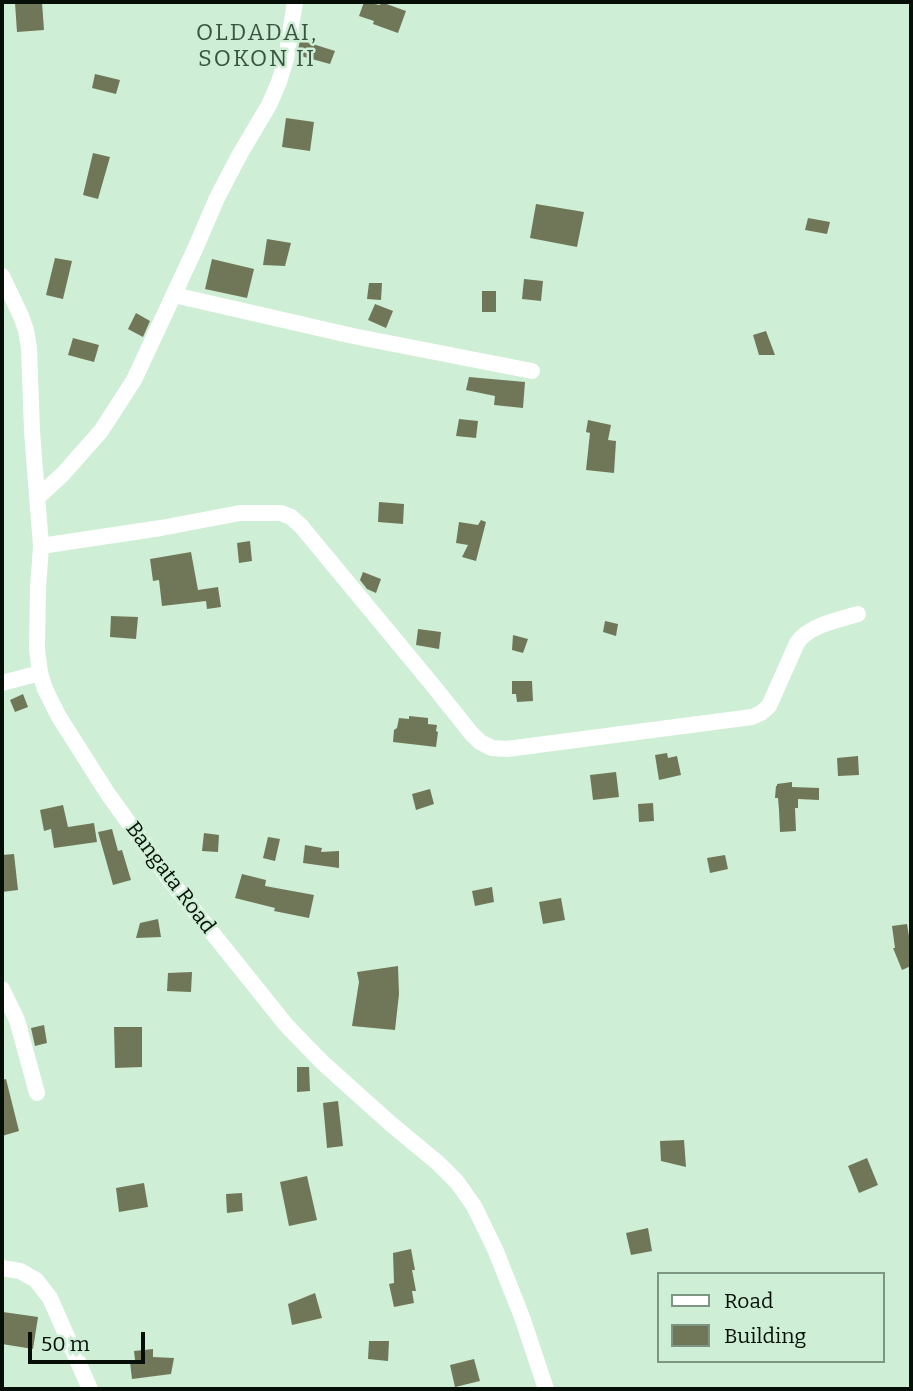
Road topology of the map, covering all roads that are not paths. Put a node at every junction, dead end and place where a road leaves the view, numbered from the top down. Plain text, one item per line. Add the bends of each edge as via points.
1 (295, 2) edge
2 (2, 276) edge
3 (174, 295) junction
4 (532, 371) dead end
5 (38, 497) junction
6 (41, 546) junction
7 (858, 614) dead end
8 (40, 673) junction
9 (2, 683) edge
10 (2, 989) edge
11 (37, 1093) dead end
12 (2, 1268) edge
13 (90, 1389) edge
14 (547, 1389) edge

1 - 3 street via 286,60 270,105 217,198
2 - 5 street, Bangata Road via 21,316 29,348
3 - 4 street
3 - 5 street via 134,380 101,431
5 - 6 street, Bangata Road
6 - 7 street via 240,513 291,517 471,733 492,748 761,713 769,706 802,635
6 - 8 street, Bangata Road
8 - 9 street
8 - 14 street, Bangata Road via 58,717 115,804 250,982 323,1063 439,1163 474,1206 495,1249
10 - 11 street via 17,1020
12 - 13 street via 36,1280 50,1298

